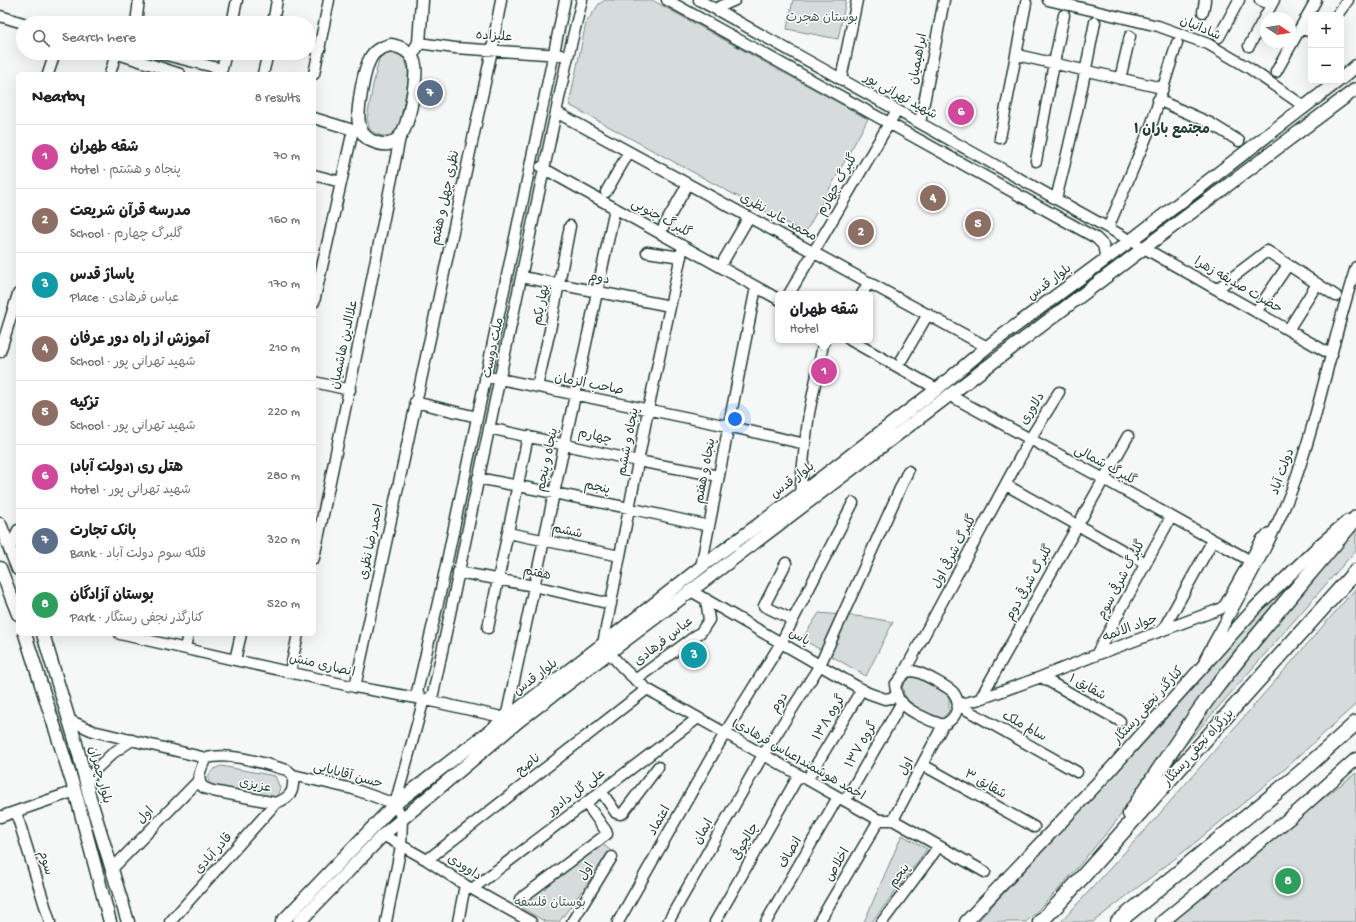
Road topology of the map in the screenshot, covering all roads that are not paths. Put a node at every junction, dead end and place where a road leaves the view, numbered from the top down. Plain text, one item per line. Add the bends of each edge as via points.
1 (139, 0) edge
2 (237, 0) edge
3 (277, 0) edge
4 (329, 0) edge
5 (422, 0) edge
6 (501, 0) edge
7 (565, 0) edge
8 (582, 0) edge
9 (667, 0) edge
10 (699, 0) edge
11 (734, 0) edge
12 (857, 0) edge
13 (944, 0) edge
14 (1048, 0) edge
15 (1205, 0) edge
16 (1239, 0) edge
17 (1260, 0) edge
18 (1316, 0) edge
19 (1348, 0) edge
20 (1273, 2) edge
21 (1026, 3) dead end
22 (715, 9) junction
23 (1203, 12) dead end
24 (1339, 12) edge
25 (1064, 15) dead end
26 (137, 16) edge
27 (234, 16) edge
28 (274, 16) edge
29 (0, 17) edge
30 (16, 21) edge
31 (1095, 22) dead end
32 (1300, 28) junction
33 (1308, 31) edge
34 (1130, 36) dead end
35 (1219, 37) dead end
36 (419, 43) junction
37 (1177, 43) dead end
38 (1249, 46) dead end
39 (316, 48) edge
40 (320, 49) junction
41 (492, 50) junction
42 (554, 54) junction
43 (1017, 55) junction
44 (411, 56) junction
45 (568, 56) junction
46 (53, 60) edge
47 (113, 60) edge
48 (143, 60) edge
49 (186, 60) edge
50 (224, 60) edge
51 (266, 60) edge
52 (1054, 63) junction
53 (1356, 66) edge
54 (1086, 71) junction
55 (49, 72) edge
56 (110, 72) edge
57 (175, 72) edge
58 (263, 72) edge
59 (314, 72) edge
60 (1276, 72) dead end
61 (1344, 76) edge
62 (841, 79) junction
63 (1120, 79) junction
64 (1334, 84) edge
65 (1162, 88) junction
66 (1356, 89) edge
67 (1158, 100) junction
68 (1305, 107) junction
69 (897, 110) junction
70 (556, 112) junction
71 (316, 119) edge
72 (920, 123) junction
73 (889, 124) junction
74 (357, 130) junction
75 (400, 137) junction
76 (1000, 138) dead end
77 (1239, 141) dead end
78 (628, 152) junction
79 (1036, 161) dead end
80 (532, 162) junction
81 (545, 169) junction
82 (316, 176) edge
83 (341, 182) junction
84 (688, 184) junction
85 (606, 192) dead end
86 (1056, 199) junction
87 (615, 208) junction
88 (749, 217) junction
89 (1096, 222) junction
90 (570, 226) dead end
91 (664, 226) dead end
92 (1108, 228) junction
93 (1079, 229) junction
94 (1130, 240) junction
95 (683, 246) junction
96 (1144, 248) junction
97 (647, 252) dead end
98 (814, 252) junction
99 (680, 257) junction
100 (1106, 259) junction
101 (724, 260) dead end
102 (1288, 265) junction
103 (1356, 267) edge
104 (522, 277) junction
105 (869, 282) junction
106 (559, 284) junction
107 (1317, 284) junction
108 (756, 287) junction
109 (1217, 290) junction
110 (597, 291) junction
111 (791, 291) edge
112 (864, 291) edge
113 (316, 293) edge
114 (1336, 296) dead end
115 (775, 297) edge
116 (16, 300) edge
117 (670, 306) junction
118 (1256, 312) junction
119 (928, 314) junction
120 (1288, 330) junction
121 (823, 343) edge
122 (855, 343) edge
123 (987, 347) junction
124 (0, 352) edge
125 (1332, 355) junction
126 (902, 359) dead end
127 (485, 376) junction
128 (500, 380) junction
129 (316, 382) edge
130 (537, 388) junction
131 (937, 389) junction
132 (350, 390) junction
133 (1059, 392) dead end
134 (574, 395) junction
135 (949, 396) junction
136 (415, 402) junction
137 (648, 410) junction
138 (477, 416) junction
139 (728, 426) junction
140 (489, 428) junction
141 (528, 436) junction
142 (1128, 436) dead end
143 (1030, 439) junction
144 (565, 444) junction
145 (805, 444) junction
146 (638, 461) junction
147 (908, 471) dead end
148 (802, 472) junction
149 (824, 475) junction
150 (719, 476) junction
151 (478, 478) junction
152 (1104, 479) junction
153 (518, 485) junction
154 (1006, 485) junction
155 (554, 492) junction
156 (800, 494) junction
157 (853, 503) dead end
158 (629, 508) junction
159 (1356, 513) edge
160 (1171, 516) junction
161 (1356, 518) edge
162 (0, 524) edge
163 (1078, 525) junction
164 (709, 526) junction
165 (1273, 531) junction
166 (508, 533) junction
167 (16, 535) edge
168 (544, 540) junction
169 (1213, 540) junction
170 (316, 549) edge
171 (10, 550) junction
172 (620, 556) junction
173 (1249, 560) junction
174 (786, 563) dead end
175 (1145, 563) junction
176 (16, 564) edge
177 (701, 567) junction
178 (0, 568) edge
179 (1356, 571) edge
180 (458, 572) junction
181 (498, 579) junction
182 (534, 586) junction
183 (691, 591) junction
184 (706, 599) junction
185 (611, 604) junction
186 (16, 609) edge
187 (793, 620) junction
188 (488, 628) dead end
189 (1163, 630) junction
190 (26, 636) edge
191 (44, 636) edge
192 (132, 636) edge
193 (188, 636) edge
194 (241, 636) edge
195 (298, 636) edge
196 (781, 643) junction
197 (185, 648) junction
198 (606, 648) junction
199 (1096, 655) junction
200 (235, 660) junction
201 (820, 665) junction
202 (290, 672) junction
203 (1198, 672) junction
204 (902, 676) junction
205 (1041, 677) junction
206 (635, 680) junction
207 (355, 687) junction
208 (647, 689) junction
209 (862, 690) junction
210 (980, 699) junction
211 (424, 700) junction
212 (899, 700) junction
213 (958, 705) junction
214 (506, 718) junction
215 (698, 718) junction
216 (69, 720) junction
217 (1120, 721) dead end
218 (1356, 723) edge
219 (943, 725) junction
220 (725, 734) junction
221 (132, 740) junction
222 (762, 755) junction
223 (206, 758) junction
224 (1356, 759) edge
225 (923, 765) junction
226 (658, 767) dead end
227 (1077, 772) dead end
228 (293, 775) junction
229 (803, 778) junction
230 (199, 780) junction
231 (86, 784) junction
232 (75, 791) junction
233 (601, 791) junction
234 (841, 799) junction
235 (276, 803) junction
236 (586, 803) junction
237 (395, 804) junction
238 (16, 812) junction
239 (0, 817) edge
240 (402, 818) junction
241 (878, 820) junction
242 (893, 820) junction
243 (1034, 828) dead end
244 (383, 835) junction
245 (401, 846) junction
246 (939, 846) junction
247 (1104, 852) junction
248 (612, 857) dead end
249 (427, 860) junction
250 (111, 870) junction
251 (985, 872) dead end
252 (468, 887) junction
253 (520, 900) dead end
254 (527, 921) edge
255 (50, 922) edge
256 (110, 922) edge
257 (128, 922) edge
258 (170, 922) edge
259 (282, 922) edge
260 (299, 922) edge
261 (386, 922) edge
262 (458, 922) edge
263 (572, 922) edge
264 (618, 922) edge
265 (668, 922) edge
266 (715, 922) edge
267 (766, 922) edge
268 (819, 922) edge
269 (882, 922) edge
270 (966, 922) edge
271 (1040, 922) edge
272 (1118, 922) edge
273 (1162, 922) edge

1 - 26 street
2 - 27 street
3 - 28 street
4 - 40 street
5 - 36 main road
6 - 41 street, نظری چهل و هفتم
7 - 42 street, ملت دوست
8 - 45 street, ملت دوست
9 - 73 street
10 - 22 street, شهید تهرانی پور
11 - 22 street
12 - 62 street
13 - 72 street, ابراهیمیان
14 - 68 street, شادانیان via 1158,26 1208,44 1249,68
15 - 23 street
16 - 35 street
17 - 20 street
18 - 32 street
19 - 24 street
20 - 38 street
21 - 43 street
22 - 62 street, شهید تهرانی پور
25 - 52 street
29 - 30 street
31 - 54 street
32 - 33 street
32 - 60 street
34 - 63 street
36 - 41 street, علیزاده
36 - 44 main road
37 - 65 street
39 - 40 street
40 - 59 street
41 - 42 street, علیزاده
41 - 136 street, نظری چهل و هفتم
42 - 45 street, علیزاده
42 - 80 street, ملت دوست
43 - 52 street
43 - 76 street
44 - 74 main road via 403,48 391,45 381,47 372,56 367,67
44 - 75 main road via 415,64 414,84 405,126
45 - 70 street, ملت دوست
46 - 55 street
47 - 56 street
48 - 57 street
49 - 50 street via 222,69
51 - 58 street
52 - 54 street
52 - 79 street
53 - 61 main road
54 - 63 street
54 - 86 street
62 - 69 street, شهید تهرانی پور
63 - 65 street
64 - 68 main road, بلوار قدس
65 - 67 street
66 - 96 main road, بلوار قدس
67 - 77 street via 1210,123
67 - 92 street via 1151,126
68 - 94 main road, بلوار قدس
69 - 72 street, شهید تهرانی پور
69 - 73 street, گلبرگ چهارم
70 - 78 street, محمد عابد نظری
70 - 81 street, ملت دوست
71 - 74 street
72 - 86 street, شهید تهرانی پور
73 - 93 street
73 - 98 street, گلبرگ چهارم
74 - 75 main road via 377,143 389,144
74 - 83 street
75 - 132 street, علاالدین هاشمیان
78 - 84 street, محمد عابد نظری
78 - 85 street
80 - 81 street, گلبرگ جنوبی
80 - 127 street, ملت دوست
81 - 87 street, گلبرگ جنوبی
81 - 104 street, ملت دوست
82 - 83 street
83 - 113 street
84 - 88 street, محمد عابد نظری
84 - 91 street
86 - 89 street, شهید تهرانی پور
87 - 95 street, گلبرگ جنوبی
87 - 110 street, پنجاه و پنجم
88 - 98 street, محمد عابد نظری
88 - 101 street
89 - 92 street, شهید تهرانی پور
89 - 93 street
90 - 106 street, بهار یکم
92 - 94 street, شهید تهرانی پور
93 - 100 street via 1103,245
94 - 96 street, حضرت صدیقه زهرا
94 - 100 main road, بلوار قدس
95 - 99 street, پنجاه و ششم
95 - 108 street, گلبرگ جنوبی
96 - 109 street, حضرت صدیقه زهرا
96 - 135 main road, بلوار قدس
97 - 99 street
98 - 105 street, محمد عابد نظری
98 - 111 street, گلبرگ چهارم
99 - 117 street, پنجاه و ششم
100 - 123 main road, بلوار قدس
102 - 107 street
102 - 109 street via 1267,251
102 - 118 street
103 - 125 street, دولت آباد
104 - 106 street, دوم
104 - 128 street, ملت دوست
105 - 112 street
105 - 119 street, محمد عابد نظری
106 - 110 street, دوم
106 - 130 street, بهار یکم
107 - 114 street
107 - 120 street
108 - 115 street, گلبرگ جنوبی
108 - 139 street, پنجاه و هفتم
109 - 118 street, حضرت صدیقه زهرا
110 - 117 street, دوم
110 - 134 street, پنجاه و پنجم
116 - 124 street
117 - 137 street, پنجاه و ششم
118 - 120 street, حضرت صدیقه زهرا
119 - 123 street, محمد عابد نظری
119 - 126 street
120 - 125 street, حضرت صدیقه زهرا
121 - 145 street
122 - 131 street
123 - 131 main road, بلوار قدس
125 - 165 street, دولت آباد via 1292,490
127 - 128 street, صاحب الزمان
127 - 138 street, ملت دوست
128 - 130 street, صاحب الزمان
128 - 140 street, ملت دوست
129 - 132 street
130 - 134 street, صاحب الزمان
131 - 135 main road
131 - 149 main road, بلوار قدس
132 - 170 street, علاالدین هاشمیان
133 - 143 street, دلاوری
134 - 137 street, صاحب الزمان
134 - 144 street, پنجاه و پنجم
135 - 143 street, گلبرگ شمالی
135 - 183 main road, بلوار قدس
136 - 138 street
136 - 207 street, احمدرضا نظری
137 - 139 street, صاحب الزمان
137 - 146 street, پنجاه و ششم
138 - 211 street, ملت دوست via 418,692
139 - 145 street, صاحب الزمان
139 - 150 street, پنجاه و هفتم
140 - 141 street, چهارم
140 - 151 street, ملت دوست
141 - 144 street, چهارم
141 - 153 street
142 - 152 street, گلبرگ شرقی دوم
143 - 152 street, گلبرگ شمالی
143 - 154 street, گلبرگ شرقی اول
144 - 146 street, چهارم
144 - 155 street, پنجاه و پنجم
145 - 148 street
146 - 150 street, چهارم
146 - 158 street, پنجاه و ششم
147 - 201 street, دوم
148 - 149 street
148 - 156 street
149 - 156 main road, بلوار قدس
150 - 164 street, پنجاه و هفتم
151 - 153 street, پنجم
151 - 180 street, ملت دوست
152 - 160 street, گلبرگ شمالی
152 - 163 street, گلبرگ شرقی دوم
153 - 155 street, پنجم
153 - 166 street
154 - 163 street
154 - 204 street, گلبرگ شرقی اول
155 - 158 street, پنجم
155 - 168 street, پنجاه و پنجم
156 - 177 main road, بلوار قدس
157 - 187 street
158 - 164 street, پنجم
158 - 172 street, پنجاه و ششم
159 - 203 main road, کنارگذر نجفی رستگار via 1256,607
160 - 169 street, گلبرگ شمالی
160 - 175 street, گلبرگ شرقی سوم
161 - 247 highway via 1215,689
162 - 171 main road
163 - 175 street
163 - 210 street, گلبرگ شرقی دوم
164 - 177 street, پنجاه و هفتم
165 - 173 street, جواد الائمه via 1262,539
165 - 203 street, دولت آباد
166 - 168 street, ششم
166 - 181 street
167 - 171 street
168 - 172 street, ششم
168 - 182 street, پنجاه و پنجم
169 - 173 street, گلبرگ شمالی
169 - 189 street
171 - 176 main road
172 - 185 street, پنجاه و ششم
173 - 189 street, جواد الائمه via 1220,610
174 - 187 street via 764,606
175 - 199 street, گلبرگ شرقی سوم
177 - 198 main road, بلوار قدس
178 - 186 main road
179 - 247 highway, بزرگراه نجفی رستگار
180 - 181 street, هفتم
180 - 211 street, ملت دوست via 433,694
181 - 182 street, هفتم
181 - 188 street
182 - 185 street, هفتم
182 - 214 street, پنجاه و پنجم
183 - 184 street, یاس
183 - 198 main road, بلوار قدس
184 - 196 street, یاس
184 - 206 street, عباس فرهادی via 709,620 701,632
185 - 198 street, پنجاه و ششم
187 - 196 street
189 - 199 street, جواد الائمه
190 - 232 main road
191 - 216 main road, بلوار چمران
192 - 197 street, انصاری منش
193 - 197 street
194 - 200 street
195 - 202 street
196 - 201 street, یاس
196 - 220 street
197 - 200 street, انصاری منش
198 - 206 street, احمد هوشمند(عباس فرهادی)
198 - 214 main road, بلوار قدس
198 - 240 main road, بلوار قدس
199 - 205 street, جواد الائمه
200 - 202 street, انصاری منش
201 - 209 street, یاس
201 - 222 street, دوم
202 - 207 street, انصاری منش
203 - 270 main road, کنارگذر نجفی رستگار via 1110,770
204 - 212 street, گلبرگ شرقی اول via 895,685
204 - 213 street via 908,671 916,671 953,692
205 - 210 street, جواد الائمه
205 - 217 street, شقایق ۱
206 - 208 street, احمد هوشمند(عباس فرهادی)
207 - 211 street, انصاری منش
208 - 215 street, احمد هوشمند(عباس فرهادی)
208 - 249 street, ناصح
209 - 212 street, یاس via 885,699
209 - 229 street, گروه ۱۳۸
210 - 213 street, جواد الائمه
211 - 214 street, انصاری منش
211 - 237 street
212 - 219 street via 920,716
212 - 234 street, گروه ۱۳۷
213 - 219 street, اول via 956,714 950,722
213 - 227 street, سالم ملک
214 - 237 main road, بلوار قدس
215 - 220 street, احمد هوشمند(عباس فرهادی)
215 - 233 street, علی گل دادور
216 - 221 street via 93,731
216 - 231 main road, بلوار چمران
218 - 272 highway via 1294,778
219 - 225 street, اول
220 - 222 street, احمد هوشمند(عباس فرهادی)
220 - 264 street, اعتماد
221 - 223 street
221 - 231 street via 113,752
222 - 229 street, احمد هوشمند(عباس فرهادی)
222 - 265 street, ایمان
223 - 228 street, عزیزی via 240,758 288,770
223 - 230 street
224 - 273 main road via 1297,812
225 - 242 street, اول
225 - 243 street, شقایق ۳
226 - 233 street via 623,813 616,813
228 - 235 street, عزیزی via 294,786 290,796
228 - 237 street, حسن آقابابایی via 353,789
229 - 234 street, احمد هوشمند(عباس فرهادی)
229 - 266 street, چالچوقی
230 - 235 street, عزیزی via 204,787 213,791
230 - 250 street, اول
231 - 250 main road, بلوار چمران
232 - 238 street
232 - 256 main road
233 - 236 street, علی گل دادور
234 - 241 street, احمد هوشمند(عباس فرهادی)
234 - 267 street, انصاف
235 - 258 street, قادر آبادی
236 - 252 street, علی گل دادور
236 - 253 street via 607,834
237 - 240 street
237 - 259 main road, بلوار قدس
238 - 239 street
238 - 255 street, سوم
240 - 244 main road, بلوار قدس
240 - 245 street
241 - 242 street, احمد هوشمند(عباس فرهادی)
241 - 268 street, اخلاص
242 - 246 street, احمد هوشمند(عباس فرهادی)
244 - 245 street, داوودی
244 - 260 main road, بلوار قدس
245 - 249 street, داوودی
245 - 261 street
246 - 251 street, احمد هوشمند(عباس فرهادی)
246 - 269 street, پنجم
247 - 271 highway, بزرگراه نجفی رستگار
248 - 263 street, اول
249 - 252 street, داوودی
250 - 257 main road, بلوار چمران
252 - 254 street, داوودی
252 - 262 street

